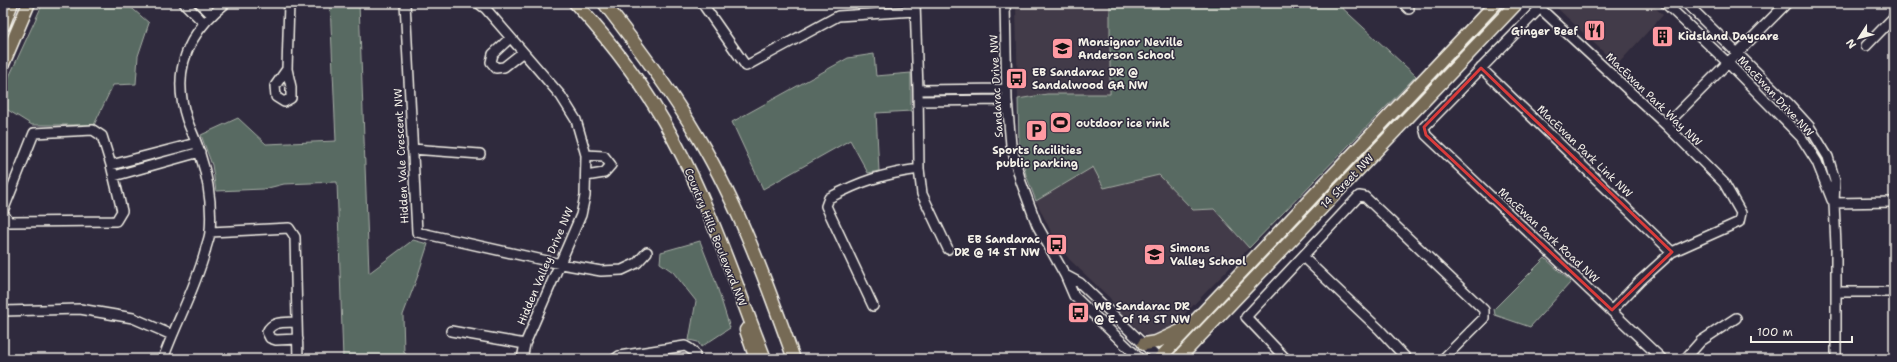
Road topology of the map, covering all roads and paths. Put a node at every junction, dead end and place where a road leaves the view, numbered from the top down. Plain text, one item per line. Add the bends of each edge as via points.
1 (12, 3) edge
2 (29, 3) edge
3 (184, 3) edge
4 (200, 3) edge
5 (226, 3) edge
6 (289, 3) edge
7 (405, 3) edge
8 (478, 3) edge
9 (575, 3) edge
10 (604, 3) edge
11 (702, 3) edge
12 (1005, 3) edge
13 (1496, 3) edge
14 (1517, 3) edge
15 (1686, 3) edge
16 (1787, 3) edge
17 (1667, 4) edge
18 (915, 7) edge
19 (212, 15) junction
20 (1894, 18) edge
21 (204, 23) junction
22 (3, 26) edge
23 (510, 38) junction
24 (1866, 46) dead end
25 (523, 52) junction
26 (1738, 52) junction
27 (1728, 63) junction
28 (3, 64) edge
29 (1481, 68) junction
30 (287, 70) dead end
31 (1006, 89) junction
32 (918, 90) junction
33 (1007, 100) junction
34 (919, 101) junction
35 (1666, 125) junction
36 (1424, 127) joint
37 (196, 143) junction
38 (412, 149) junction
39 (200, 152) junction
40 (480, 154) dead end
41 (586, 155) junction
42 (111, 165) junction
43 (919, 169) junction
44 (114, 176) junction
45 (586, 176) junction
46 (1894, 202) edge
47 (1834, 203) junction
48 (706, 206) junction
49 (3, 212) edge
50 (210, 232) junction
51 (948, 249) dead end
52 (648, 252) dead end
53 (1672, 252) junction
54 (1303, 256) junction
55 (561, 264) junction
56 (1066, 275) junction
57 (1836, 292) junction
58 (1894, 292) edge
59 (874, 306) dead end
60 (1612, 310) junction
61 (3, 311) edge
62 (1736, 318) dead end
63 (780, 320) junction
64 (297, 322) junction
65 (1188, 326) junction
66 (451, 331) dead end
67 (172, 335) junction
68 (298, 339) junction
69 (525, 344) junction
70 (1144, 344) junction
71 (163, 359) edge
72 (298, 359) edge
73 (522, 359) edge
74 (615, 359) edge
75 (695, 359) edge
76 (756, 359) edge
77 (765, 359) edge
78 (771, 359) edge
79 (794, 359) edge
80 (800, 359) edge
81 (1140, 359) edge
82 (1159, 359) edge
83 (1178, 359) edge
84 (1286, 359) edge
85 (1407, 359) edge
86 (1443, 359) edge
87 (1662, 359) edge
88 (1685, 359) edge
89 (1836, 359) edge

1 - 22 main road
2 - 28 main road
3 - 21 street
4 - 19 street
5 - 19 street
6 - 30 street
7 - 38 street, Hidden Vale Crescent NW
8 - 23 street, Hidden Valley Drive NW
9 - 48 main road, Country Hills Boulevard NW via 600,30 640,85 673,137
10 - 63 main road via 659,75 700,140 733,204
11 - 18 street via 746,66 838,16
12 - 31 street, Sandarac Drive NW
13 - 65 main road, 14 Street NW
14 - 83 main road, 14 Street NW
15 - 26 street, MacEwan Drive NW
16 - 26 street
17 - 27 street, MacEwan Drive NW
18 - 32 street
19 - 21 street
20 - 24 street
21 - 37 street via 192,40 181,67 181,95
23 - 25 street, Hidden Valley Drive NW
23 - 25 street via 493,54 491,62 496,68 504,67
25 - 41 street, Hidden Valley Drive NW via 561,96 576,120
26 - 27 street
26 - 47 street, MacEwan Drive NW via 1809,126 1828,157 1835,181
27 - 35 street
27 - 47 street, MacEwan Drive NW via 1801,137 1817,162
29 - 35 street, MacEwan Park Way NW via 1538,10 1542,10
29 - 36 street, MacEwan Park Way NW
29 - 53 street, MacEwan Park Link NW
31 - 32 street
31 - 33 street, Sandarac Drive NW
32 - 34 street
33 - 34 street
33 - 56 street, Sandarac Drive NW via 1011,145 1020,182 1037,225
34 - 43 street
35 - 53 street, MacEwan Park Way NW via 1724,183 1741,213 1740,222
36 - 60 street, MacEwan Park Road NW via 1426,135
37 - 39 street
37 - 42 street
38 - 40 street
38 - 55 street, Hidden Vale Crescent NW via 417,232
39 - 44 street
39 - 50 street via 208,189
41 - 45 street, Hidden Valley Drive NW
41 - 45 street via 604,156 611,165 604,173
42 - 44 street
42 - 49 street via 102,136 93,130 34,133
43 - 51 street via 922,194
43 - 59 street via 893,172 868,179 829,198 826,206
44 - 49 street via 122,211 116,221 9,222
45 - 55 street, Hidden Valley Drive NW via 581,215
46 - 47 street
47 - 57 street, MacEwan Drive NW
48 - 76 main road via 718,252
48 - 77 main road, Country Hills Boulevard NW
48 - 78 main road via 728,249
50 - 64 street via 289,228 295,237
50 - 67 street via 200,270
52 - 55 street via 637,263 622,270 601,271
53 - 60 street, MacEwan Park Way NW
54 - 84 street via 1246,317
54 - 85 street
54 - 86 street via 1359,196 1365,197 1484,310 1484,318
55 - 69 street, Hidden Valley Drive NW
56 - 70 street, Sandarac Drive NW via 1080,283
56 - 81 street, Sandarac Drive NW via 1074,296
57 - 58 street
57 - 89 street, MacEwan Drive NW
60 - 87 street, MacEwan Park Road NW
61 - 67 street via 80,309 133,318
62 - 88 street via 1701,341
63 - 79 main road
63 - 80 main road via 790,334
64 - 68 street
64 - 68 street via 274,323 269,326 267,332 270,338 276,340
65 - 70 main road via 1156,342
65 - 82 main road, 14 Street NW
66 - 69 street
67 - 71 street
68 - 72 street
69 - 73 street, Hidden Valley Drive NW
70 - 82 street, Sandarac Drive NW
74 - 75 street via 619,356 685,346 696,355

